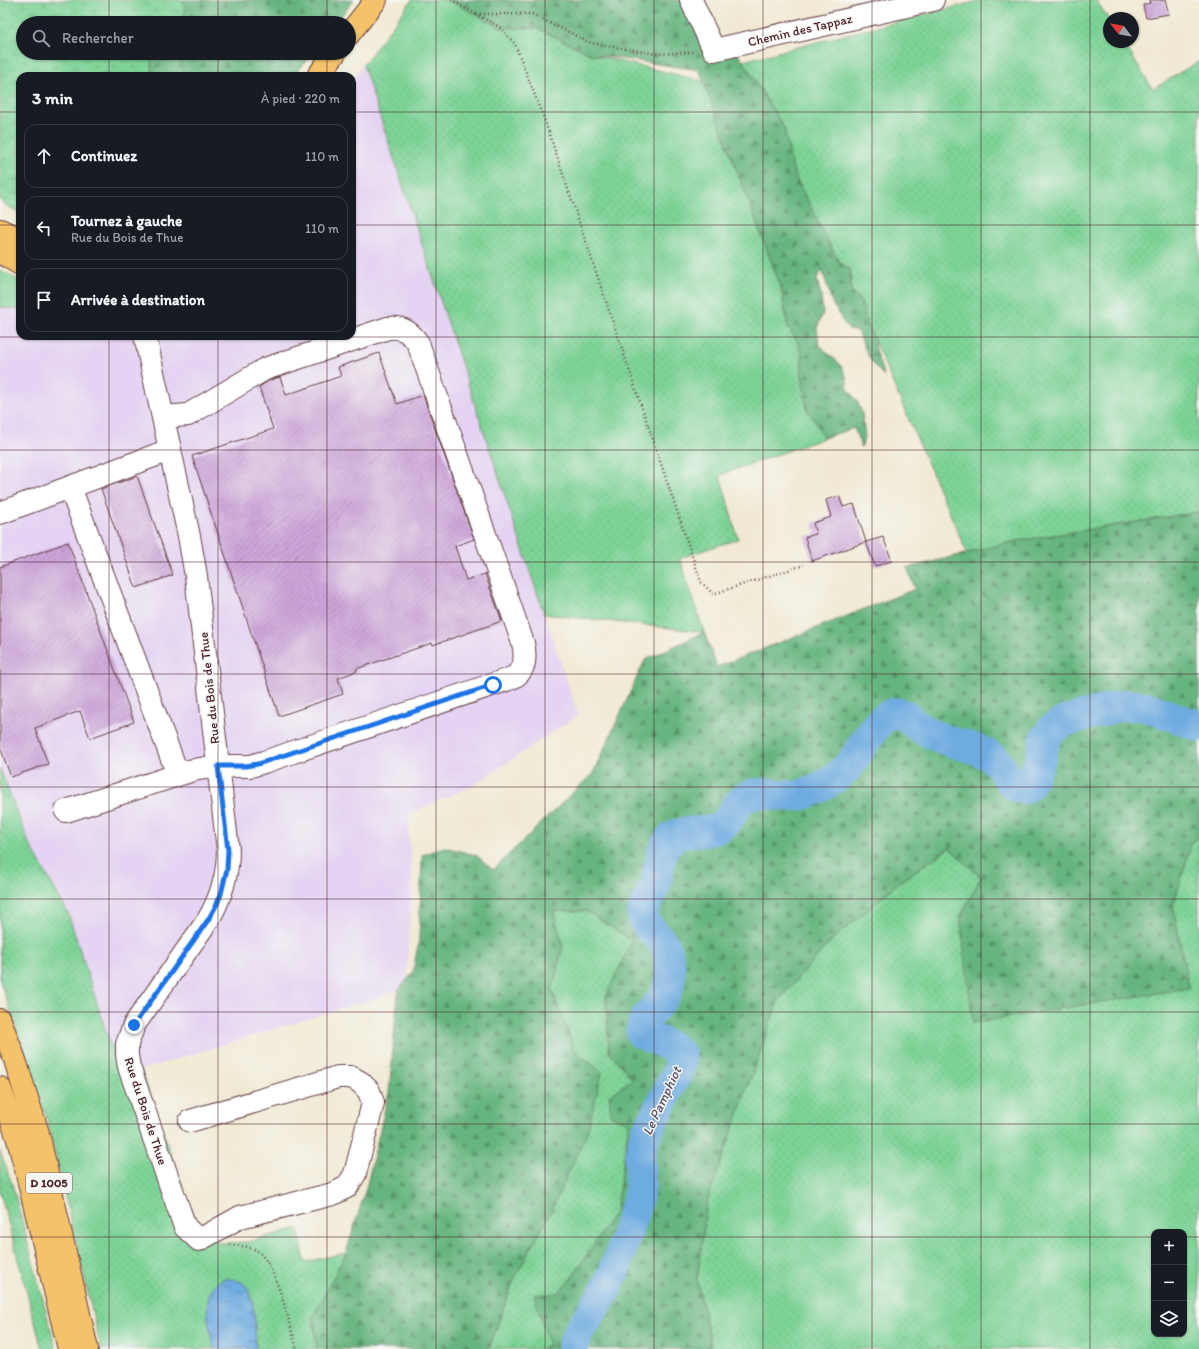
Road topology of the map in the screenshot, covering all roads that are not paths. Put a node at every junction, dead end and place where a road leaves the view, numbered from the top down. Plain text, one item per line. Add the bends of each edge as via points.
1 (376, 0) edge
2 (691, 0) edge
3 (933, 0) edge
4 (356, 25) edge
5 (330, 60) edge
6 (321, 72) edge
7 (0, 230) edge
8 (16, 238) edge
9 (0, 252) edge
10 (16, 262) edge
11 (356, 339) edge
12 (146, 340) edge
13 (352, 340) edge
14 (163, 417) junction
15 (170, 450) junction
16 (70, 487) junction
17 (0, 513) edge
18 (218, 766) junction
19 (178, 775) junction
20 (66, 811) dead end
21 (0, 1020) edge
22 (0, 1088) edge
23 (190, 1121) dead end
24 (69, 1349) edge
25 (87, 1349) edge

1 - 4 main road
2 - 3 street, Chemin des Tappaz via 714,50
5 - 6 main road
7 - 8 main road
9 - 10 main road
11 - 18 street via 395,327 408,332 418,343 524,648 523,668 512,678 258,764
12 - 14 street, Rue du Bois de Thue
13 - 14 street via 264,369 188,415
14 - 15 street, Rue du Bois de Thue
15 - 16 street
15 - 18 street, Rue du Bois de Thue via 196,576
16 - 17 street
16 - 19 street
18 - 19 street
18 - 23 street, Rue du Bois de Thue via 228,850 221,894 208,920 140,1015 127,1044 129,1067 188,1231 198,1240 240,1217 333,1194 347,1187 355,1174 373,1103 369,1091 360,1082 350,1077 338,1077
19 - 20 street
21 - 25 main road, D 1005 via 38,1133
22 - 24 main road, D 1005 via 26,1170

